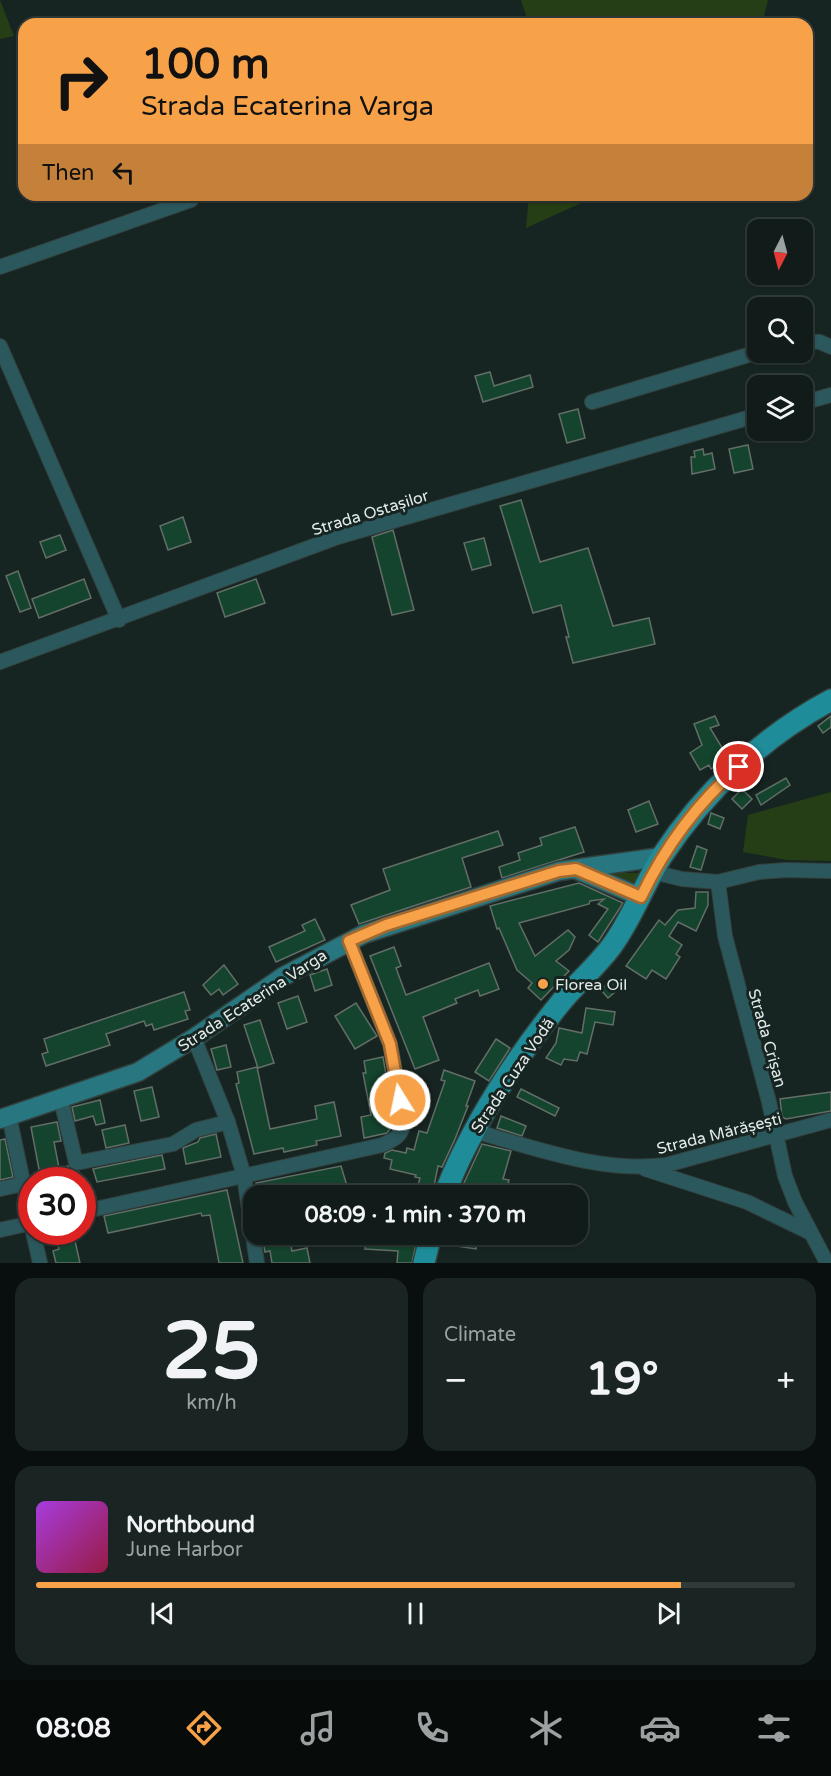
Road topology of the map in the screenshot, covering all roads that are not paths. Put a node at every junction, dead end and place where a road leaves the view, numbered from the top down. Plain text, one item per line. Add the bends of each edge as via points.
1 (188, 201) edge
2 (0, 267) edge
3 (813, 342) edge
4 (0, 346) edge
5 (831, 347) edge
6 (747, 355) edge
7 (831, 395) edge
8 (813, 400) edge
9 (592, 402) dead end
10 (747, 418) edge
11 (119, 620) junction
12 (0, 662) edge
13 (831, 700) edge
14 (657, 865) junction
15 (576, 869) junction
16 (831, 871) edge
17 (717, 882) junction
18 (641, 897) junction
19 (349, 941) junction
20 (194, 1038) junction
21 (61, 1100) junction
22 (4, 1118) edge
23 (831, 1120) edge
24 (228, 1122) junction
25 (474, 1131) junction
26 (777, 1136) junction
27 (18, 1167) edge
28 (640, 1168) junction
29 (244, 1176) junction
30 (18, 1185) edge
31 (449, 1185) edge
32 (0, 1189) edge
33 (96, 1209) edge
34 (18, 1227) edge
35 (0, 1230) edge
36 (811, 1233) junction
37 (36, 1245) edge
38 (428, 1245) edge
39 (40, 1263) edge
40 (257, 1263) edge
41 (424, 1263) edge
42 (827, 1263) edge

1 - 2 street
3 - 5 street
4 - 11 street
6 - 9 street
7 - 8 street
10 - 11 street, Strada Ostașilor via 338,537
11 - 12 street, Strada Ostașilor
13 - 14 main road, Strada Cuza Vodă via 783,729 722,781 696,809
14 - 15 main road, Strada Ecaterina Varga
14 - 17 street via 682,879
14 - 18 main road, Strada Cuza Vodă
15 - 18 main road
15 - 19 main road, Strada Ecaterina Varga via 508,885
16 - 17 street via 777,870
17 - 26 street, Strada Crișan via 727,947
18 - 25 main road, Strada Cuza Vodă via 610,949 542,1027
19 - 20 main road, Strada Ecaterina Varga via 284,976
19 - 29 street via 390,1044 403,1129 396,1139 382,1145
20 - 21 main road, Strada Ecaterina Varga via 138,1072
20 - 24 street
21 - 22 main road, Strada Ecaterina Varga
21 - 24 street via 76,1162 173,1144 196,1130
22 - 27 street
23 - 26 street, Strada Mărășești
24 - 29 street
25 - 28 street, Strada Mărășești via 564,1155
25 - 31 main road, Strada Cuza Vodă
26 - 28 street, Strada Mărășești
26 - 36 street, Strada Crișan via 792,1193
28 - 36 street via 747,1202
29 - 33 street
29 - 40 street
30 - 32 street
34 - 35 street
36 - 42 street, Strada Crișan
37 - 39 street
38 - 41 main road

